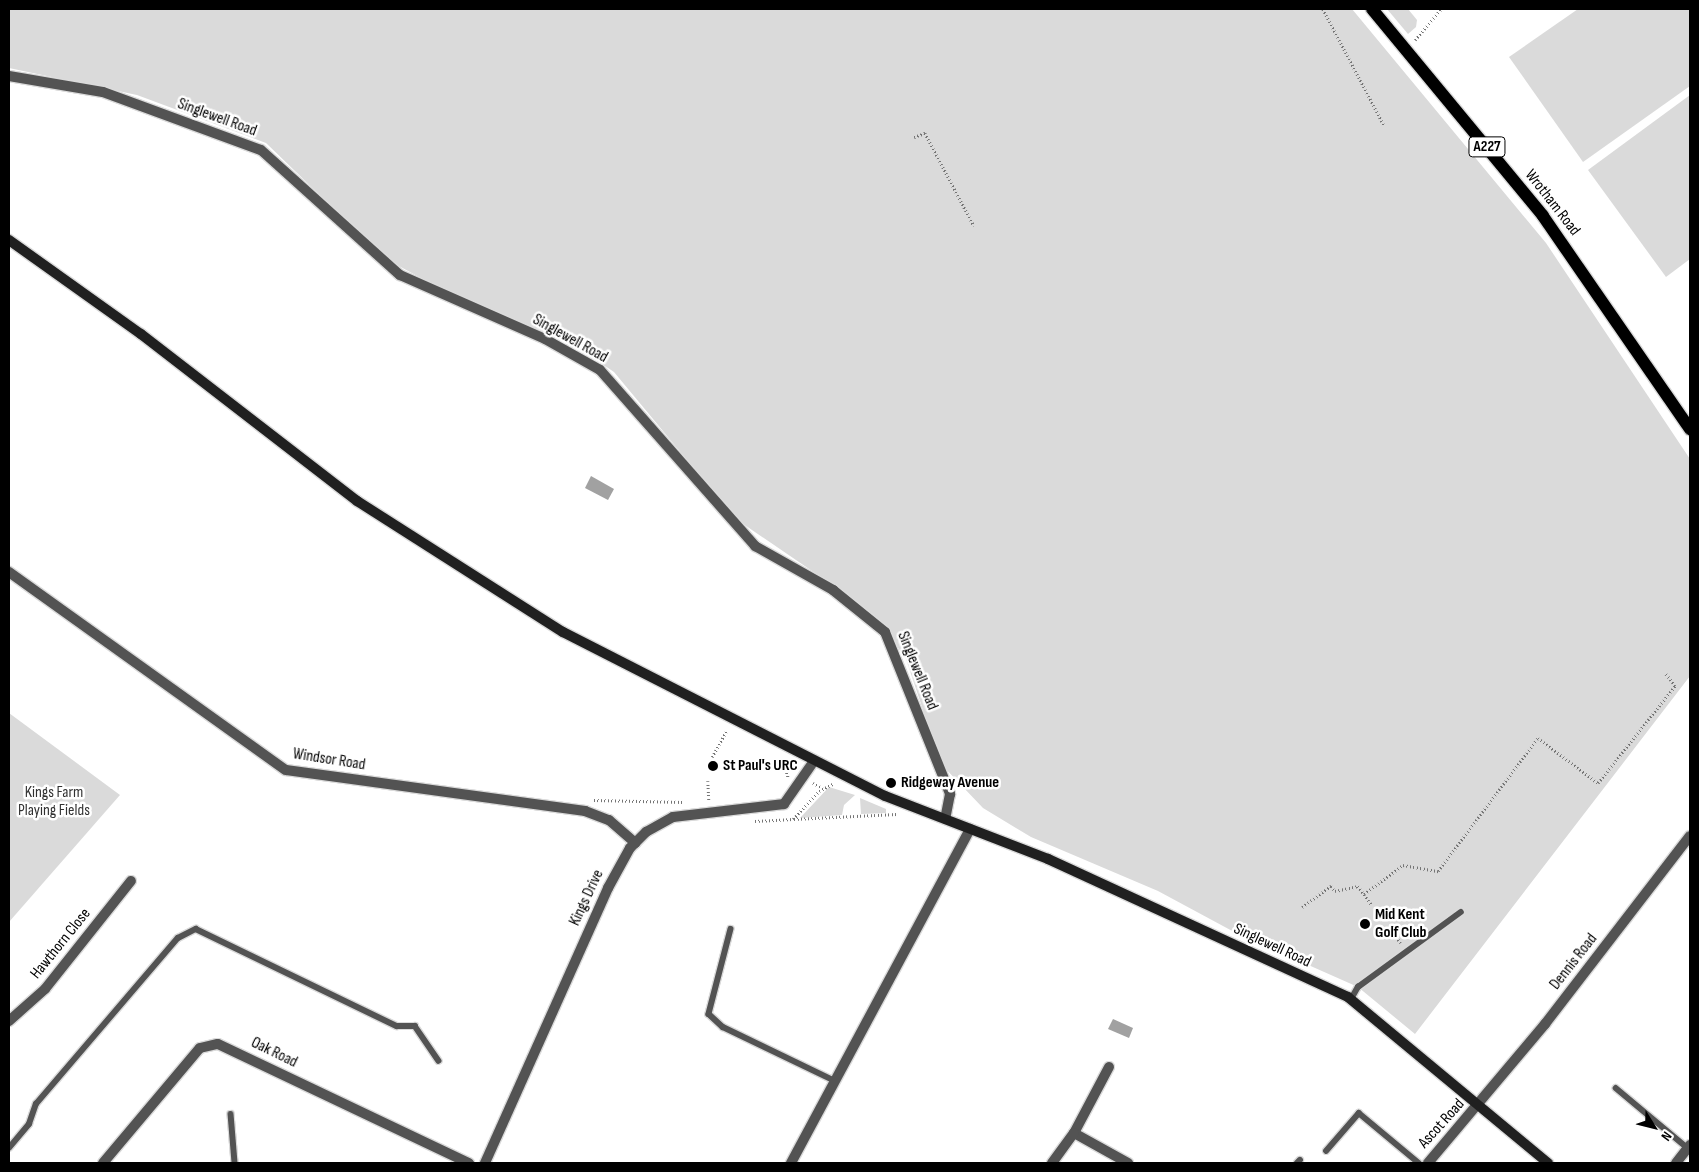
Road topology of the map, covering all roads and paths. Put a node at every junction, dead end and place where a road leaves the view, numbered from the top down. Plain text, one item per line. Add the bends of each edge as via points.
1 (1323, 9) edge
2 (1372, 9) edge
3 (1441, 9) edge
4 (1405, 48) junction
5 (9, 76) edge
6 (1384, 125) dead end
7 (914, 137) dead end
8 (974, 226) dead end
9 (9, 240) edge
10 (1690, 429) edge
11 (9, 572) edge
12 (1665, 672) dead end
13 (721, 725) dead end
14 (728, 729) junction
15 (733, 731) dead end
16 (778, 754) dead end
17 (712, 757) dead end
18 (814, 761) junction
19 (708, 780) dead end
20 (787, 783) dead end
21 (839, 785) dead end
22 (590, 800) dead end
23 (709, 800) junction
24 (718, 800) dead end
25 (699, 801) dead end
26 (691, 802) dead end
27 (887, 808) dead end
28 (898, 813) junction
29 (904, 816) dead end
30 (793, 819) junction
31 (945, 819) junction
32 (744, 822) dead end
33 (970, 829) junction
34 (1690, 836) edge
35 (635, 843) junction
36 (131, 880) dead end
37 (1364, 894) junction
38 (1372, 905) dead end
39 (1302, 907) dead end
40 (1461, 912) dead end
41 (731, 929) dead end
42 (1351, 999) junction
43 (9, 1021) edge
44 (439, 1061) dead end
45 (1109, 1067) dead end
46 (835, 1081) junction
47 (1616, 1088) dead end
48 (1480, 1106) junction
49 (231, 1114) dead end
50 (1074, 1133) junction
51 (9, 1148) edge
52 (1689, 1148) edge
53 (1326, 1151) dead end
54 (103, 1163) edge
55 (235, 1163) edge
56 (469, 1163) edge
57 (485, 1163) edge
58 (791, 1163) edge
59 (1052, 1163) edge
60 (1128, 1163) edge
61 (1419, 1163) edge
62 (1428, 1163) edge
63 (1548, 1163) edge
64 (1676, 1163) edge

1 - 6 path
2 - 4 main road, Wrotham Road / A227
3 - 4 path
4 - 10 main road, Wrotham Road / A227 via 1558,237
5 - 31 street, Singlewell Road via 103,92 262,150 400,275 545,339 600,370 755,546 833,590 885,632 950,794
7 - 8 path via 926,133
9 - 18 street, Singlewell Road via 423,546 579,641
11 - 35 street, Windsor Road via 286,770 584,810 609,820
12 - 37 path via 1675,686 1598,783 1538,738 1438,871 1403,865
13 - 14 path
14 - 15 path
14 - 17 path
16 - 20 path via 787,765
18 - 31 street, Singlewell Road
18 - 35 street, Kings Drive via 784,804 676,817
19 - 23 path
21 - 30 path via 823,788
22 - 26 path
23 - 24 path
23 - 25 path
27 - 28 path
28 - 29 path
28 - 30 path
30 - 32 path
31 - 33 street, Singlewell Road
33 - 42 street, Singlewell Road via 1048,859
33 - 46 street
34 - 48 street, Dennis Road
35 - 57 street, Kings Drive via 613,877
36 - 43 street, Hawthorn Close via 45,989
37 - 38 path
37 - 39 path via 1358,886 1335,891 1331,886
40 - 42 lane via 1358,987
41 - 46 lane via 709,1014 723,1027
42 - 48 street, Singlewell Road
44 - 51 lane via 415,1026 396,1026 196,929 178,938 36,1104 29,1124
45 - 50 street
46 - 58 street
47 - 52 lane
48 - 62 street, Ascot Road
48 - 63 street, Singlewell Road
49 - 55 lane
50 - 59 street
50 - 60 street
52 - 64 street
53 - 61 lane via 1358,1113
54 - 56 street, Oak Road via 200,1048 218,1044

